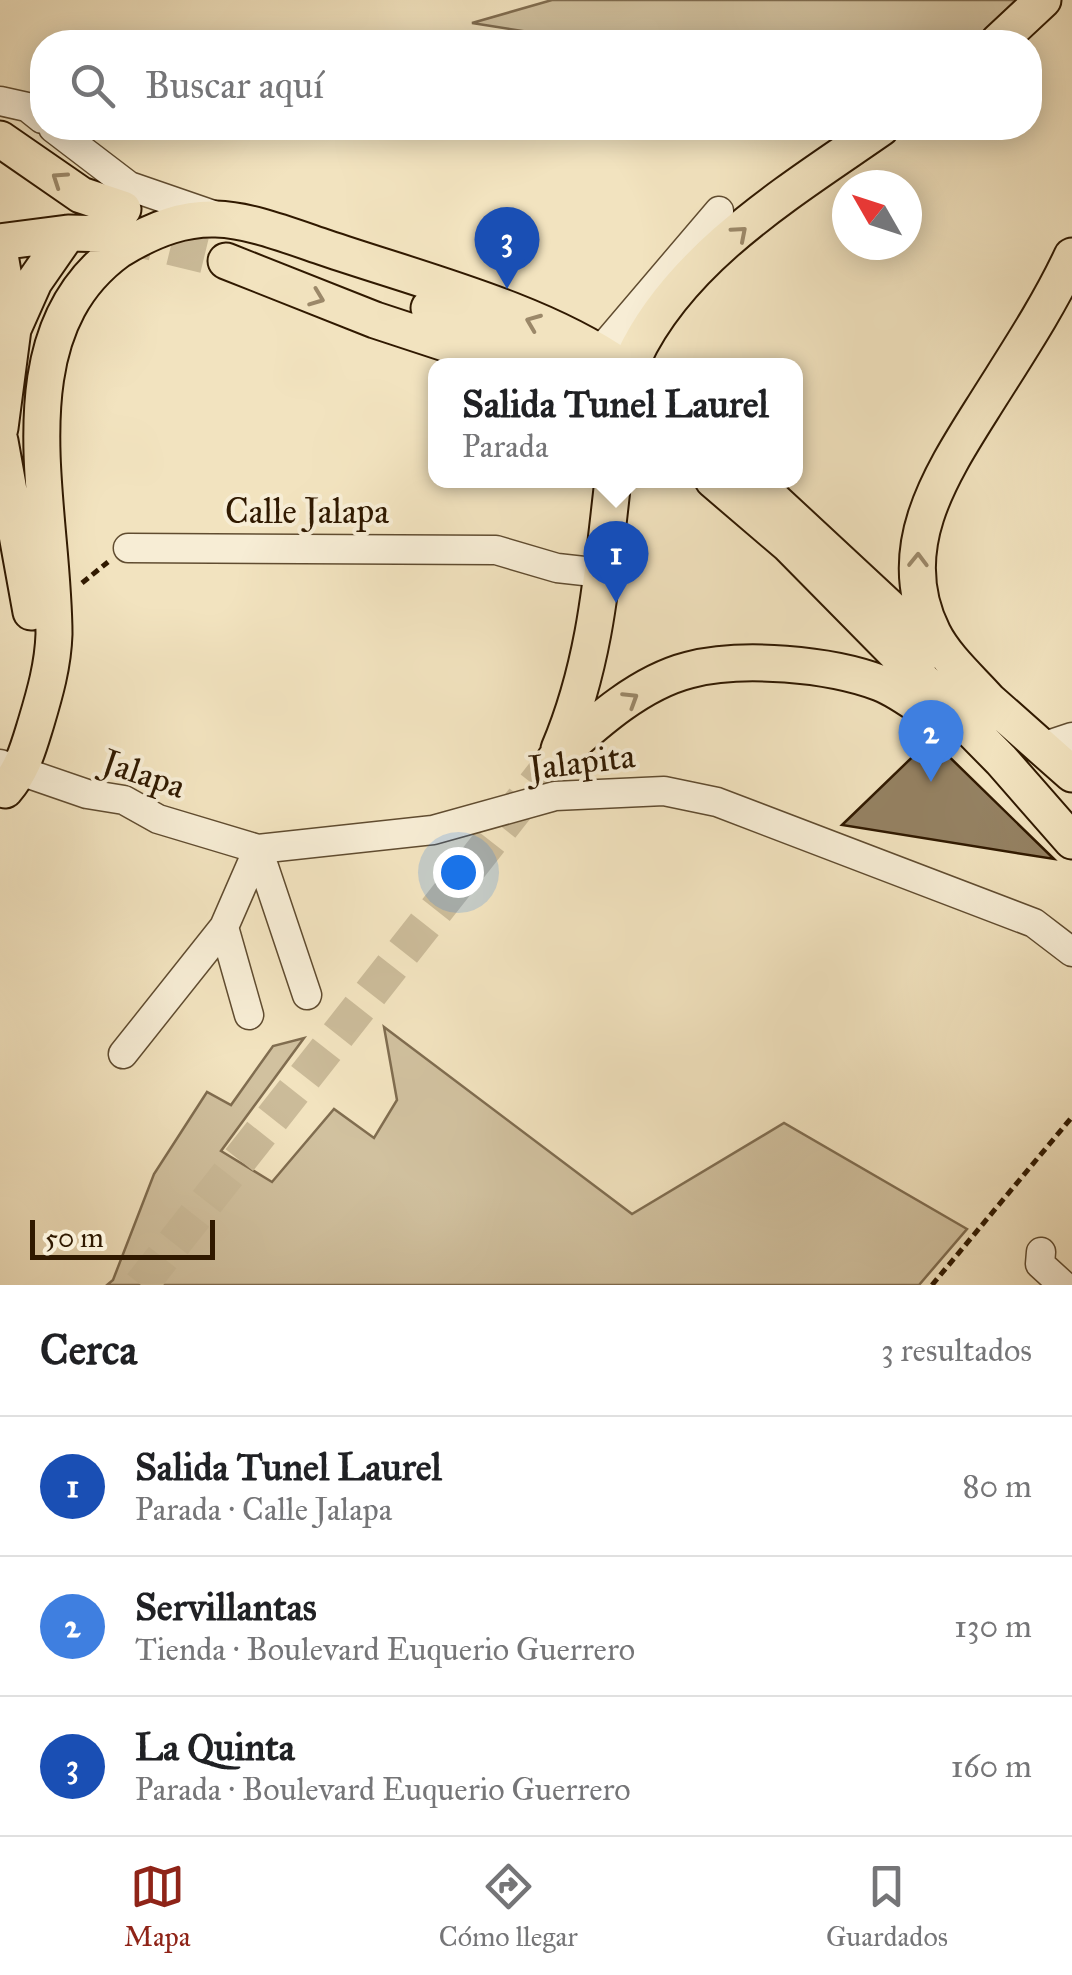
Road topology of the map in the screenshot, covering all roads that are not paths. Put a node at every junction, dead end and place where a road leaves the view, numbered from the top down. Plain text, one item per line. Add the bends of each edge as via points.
1 (1043, 0) edge
2 (1011, 30) edge
3 (0, 100) edge
4 (30, 109) edge
5 (0, 139) edge
6 (69, 140) edge
7 (864, 140) edge
8 (719, 211) dead end
9 (68, 232) junction
10 (224, 238) junction
11 (0, 242) edge
12 (0, 255) edge
13 (1072, 256) edge
14 (13, 329) junction
15 (490, 358) edge
16 (548, 358) edge
17 (615, 358) edge
18 (618, 358) edge
19 (618, 358) edge
20 (0, 428) edge
21 (0, 441) edge
22 (613, 488) edge
23 (721, 488) edge
24 (761, 488) edge
25 (128, 548) road end
26 (602, 573) junction
27 (992, 704) junction
28 (1056, 743) edge
29 (1001, 760) junction
30 (1072, 774) edge
31 (7, 778) edge
32 (1072, 841) edge
33 (258, 849) junction
34 (224, 927) junction
35 (1072, 952) edge
36 (307, 995) dead end
37 (249, 1015) dead end
38 (124, 1054) dead end
39 (1041, 1252) dead end
40 (1063, 1285) edge

1 - 2 main road
3 - 4 street
9 -> 5 main road via 118,221
6 - 10 street via 129,186
18 -> 7 main road via 693,274 759,216
8 - 19 street
9 - 11 main road
9 - 14 main road
10 -> 15 main road via 375,320
10 - 16 main road via 456,317
17 -> 10 main road via 466,296 276,231
10 - 31 main road via 175,221 109,256 61,305 47,333 33,412 54,634 50,676
12 - 14 main road
27 -> 13 main road via 935,636 916,552 940,475
14 - 20 main road
21 - 31 main road via 37,670
22 - 26 main road
23 - 29 main road via 788,545
24 - 27 main road
25 - 26 street, Calle Jalapa via 496,550
26 -> 29 main road via 585,681 555,759 632,697 689,670 783,665 837,670 884,684
27 - 28 main road
28 - 30 main road
29 - 32 main road
31 - 33 street, Jalapa via 124,800 158,819
33 - 34 street
33 - 35 street, Jalapita via 433,830 555,796 664,791 717,802 950,889 1034,923
33 - 36 street
34 - 37 street
34 - 38 street
39 - 40 street via 1040,1264

